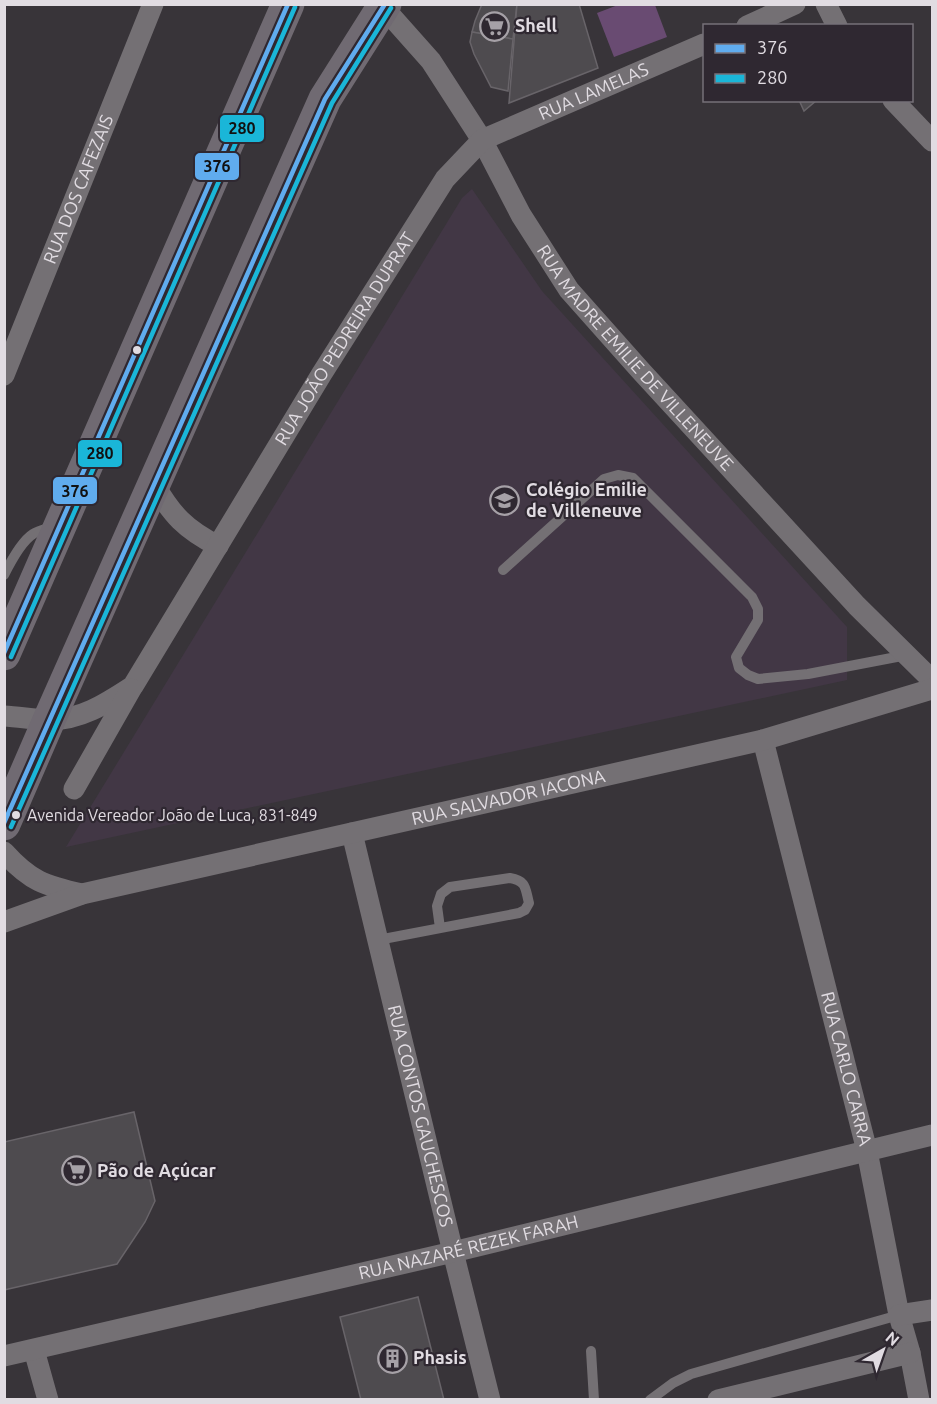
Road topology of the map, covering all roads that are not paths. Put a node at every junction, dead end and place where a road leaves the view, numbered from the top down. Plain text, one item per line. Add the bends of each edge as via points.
1 (153, 4) edge
2 (288, 4) edge
3 (795, 4) edge
4 (826, 4) edge
5 (382, 5) edge
6 (751, 24) edge
7 (836, 24) edge
8 (703, 45) edge
9 (895, 102) edge
10 (482, 140) junction
11 (933, 141) edge
12 (4, 375) edge
13 (154, 484) junction
14 (61, 524) junction
15 (218, 546) junction
16 (6, 568) edge
17 (503, 570) dead end
18 (4, 654) edge
19 (908, 655) junction
20 (933, 680) edge
21 (133, 686) junction
22 (933, 689) edge
23 (4, 716) edge
24 (49, 720) junction
25 (763, 740) junction
26 (74, 789) dead end
27 (4, 824) edge
28 (352, 833) junction
29 (4, 852) edge
30 (82, 894) junction
31 (4, 922) edge
32 (440, 928) junction
33 (378, 940) junction
34 (933, 1136) edge
35 (867, 1151) junction
36 (453, 1252) junction
37 (933, 1310) edge
38 (899, 1315) junction
39 (34, 1350) junction
40 (591, 1351) dead end
41 (910, 1353) junction
42 (4, 1356) edge
43 (48, 1400) edge
44 (490, 1400) edge
45 (594, 1400) edge
46 (650, 1400) edge
47 (718, 1400) edge
48 (920, 1400) edge

1 - 12 street, RUA DOS CAFEZAIS
2 - 14 main road
3 - 6 street
4 - 7 street
5 - 10 street, RUA MADRE EMILIE DE VILLENEUVE via 431,61
5 - 13 main road via 325,99
8 - 10 street, RUA LAMELAS
9 - 11 street
10 - 15 street, RUA JOÃO PEDREIRA DUPRAT via 444,179
10 - 19 street, RUA MADRE EMILIE DE VILLENEUVE via 521,215 569,290 849,597
13 - 15 street via 182,523
13 - 24 main road
14 - 16 lane via 28,538
14 - 18 main road
15 - 21 street, RUA JOÃO PEDREIRA DUPRAT
17 - 19 lane via 604,479 618,475 633,478 752,597 758,620 736,657 739,668 748,675 758,680 808,674
19 - 20 street, RUA MADRE EMILIE DE VILLENEUVE
21 - 24 street, RUA JOÃO PEDREIRA DUPRAT via 104,705 77,716
21 - 26 street, RUA JOÃO PEDREIRA DUPRAT
22 - 25 street, RUA SALVADOR IACONA
23 - 24 street, RUA JOÃO PEDREIRA DUPRAT
24 - 27 main road
25 - 28 street, RUA SALVADOR IACONA
25 - 35 street, RUA CARLO CARRA
28 - 30 street, RUA SALVADOR IACONA
28 - 33 street, RUA CONTOS GAUCHESCOS
29 - 30 street, RUA SALVADOR IACONA via 34,880
30 - 31 street, RUA SALVADOR IACONA
32 - 32 lane via 525,910 529,903 525,885 510,878 450,887 441,894 437,906
32 - 33 lane
33 - 36 street, RUA CONTOS GAUCHESCOS
34 - 35 street, RUA NAZARÉ REZEK FARAH
35 - 36 street, RUA NAZARÉ REZEK FARAH
35 - 38 street, RUA CARLO CARRA
36 - 39 street, RUA NAZARÉ REZEK FARAH
36 - 44 street, RUA CONTOS GAUCHESCOS
37 - 38 street
38 - 41 street, RUA CARLO CARRA
38 - 46 lane via 691,1374
39 - 42 street, RUA NAZARÉ REZEK FARAH
39 - 43 street
40 - 45 lane
41 - 47 street
41 - 48 street, RUA CARLO CARRA

